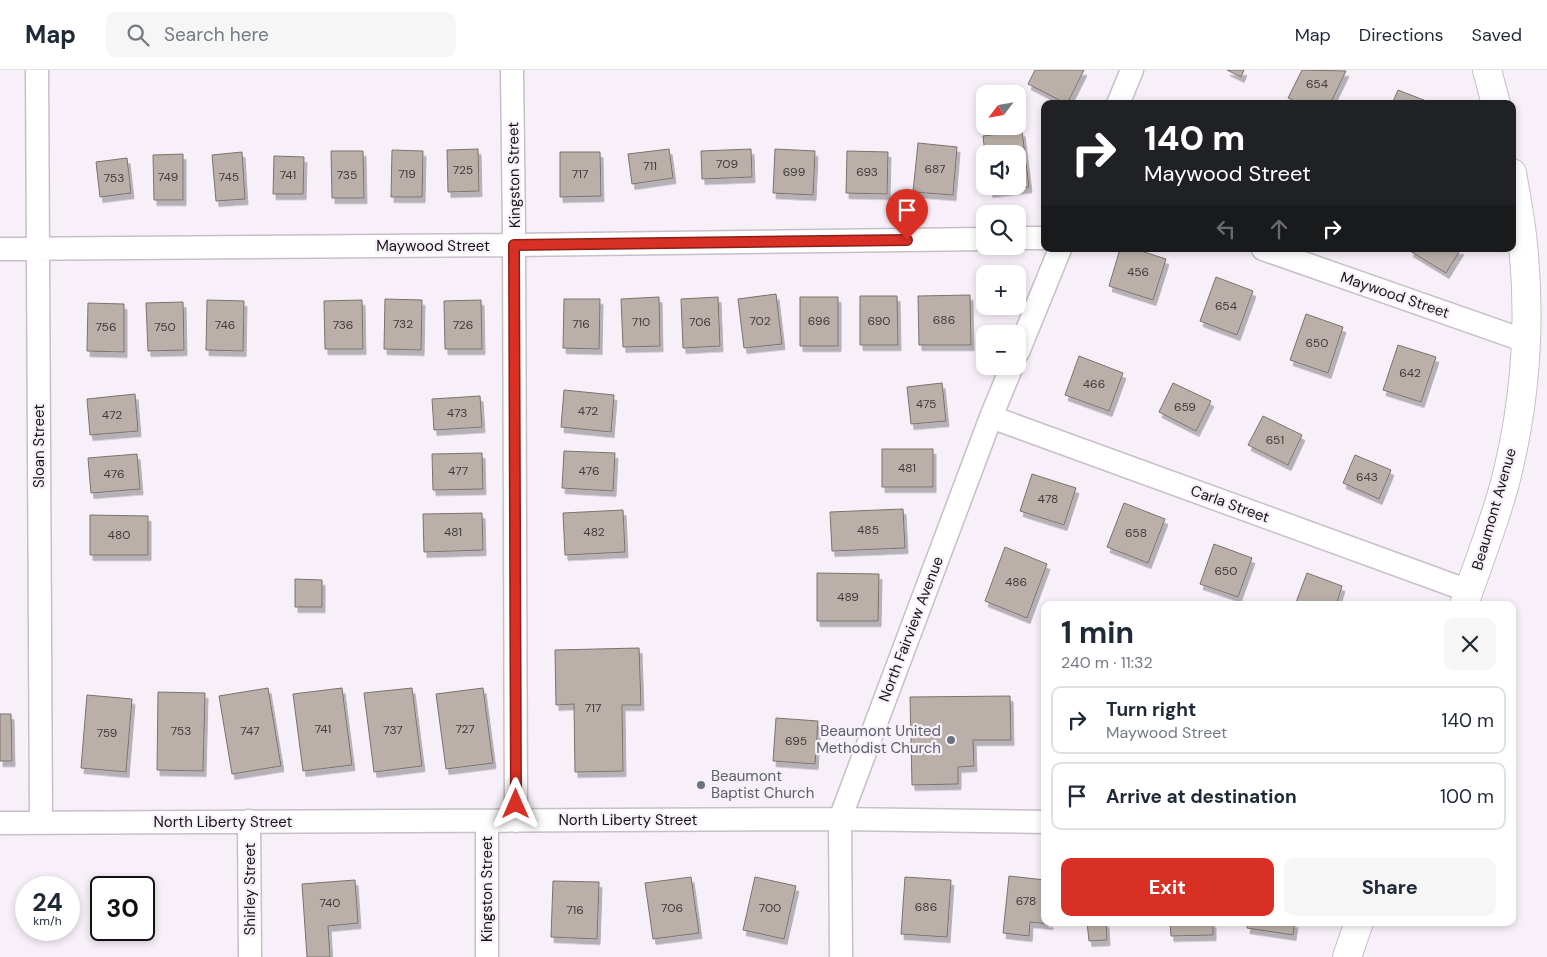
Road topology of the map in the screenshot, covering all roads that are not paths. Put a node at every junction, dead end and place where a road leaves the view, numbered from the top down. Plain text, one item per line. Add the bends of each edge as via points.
1 (37, 70) edge
2 (512, 70) edge
3 (1132, 70) edge
4 (1487, 70) edge
5 (1120, 100) edge
6 (1495, 100) edge
7 (1516, 199) edge
8 (1026, 238) edge
9 (1041, 238) edge
10 (976, 239) edge
11 (514, 245) junction
12 (38, 248) junction
13 (0, 249) edge
14 (1059, 252) edge
15 (1271, 252) edge
16 (1026, 332) edge
17 (1526, 342) junction
18 (1008, 375) edge
19 (991, 417) junction
20 (1467, 598) edge
21 (840, 819) junction
22 (516, 820) junction
23 (487, 821) junction
24 (41, 822) junction
25 (249, 822) junction
26 (1041, 822) edge
27 (0, 823) edge
28 (1358, 926) edge
29 (250, 957) edge
30 (487, 957) edge
31 (841, 957) edge
32 (1347, 957) edge

1 - 12 street, Sloan Street
2 - 11 street, Kingston Street
3 - 5 street
4 - 6 street
7 - 17 street, Beaumont Avenue via 1523,244
8 - 9 street
10 - 11 street, Maywood Street
11 - 12 street, Maywood Street
11 - 22 street, Kingston Street
12 - 13 street, Maywood Street
12 - 24 street, Sloan Street
14 - 16 street
15 - 17 street, Maywood Street
17 - 20 street, Beaumont Avenue via 1517,424 1506,478
18 - 19 street, North Fairview Avenue
19 - 20 street, Carla Street
19 - 21 street, North Fairview Avenue
21 - 22 street, North Liberty Street
21 - 26 street, North Liberty Street
21 - 31 street, North Fairview Avenue
22 - 23 street, North Liberty Street
23 - 25 street, North Liberty Street
23 - 30 street, Kingston Street
24 - 25 street, North Liberty Street
24 - 27 street, North Liberty Street
25 - 29 street, Shirley Street
28 - 32 street

